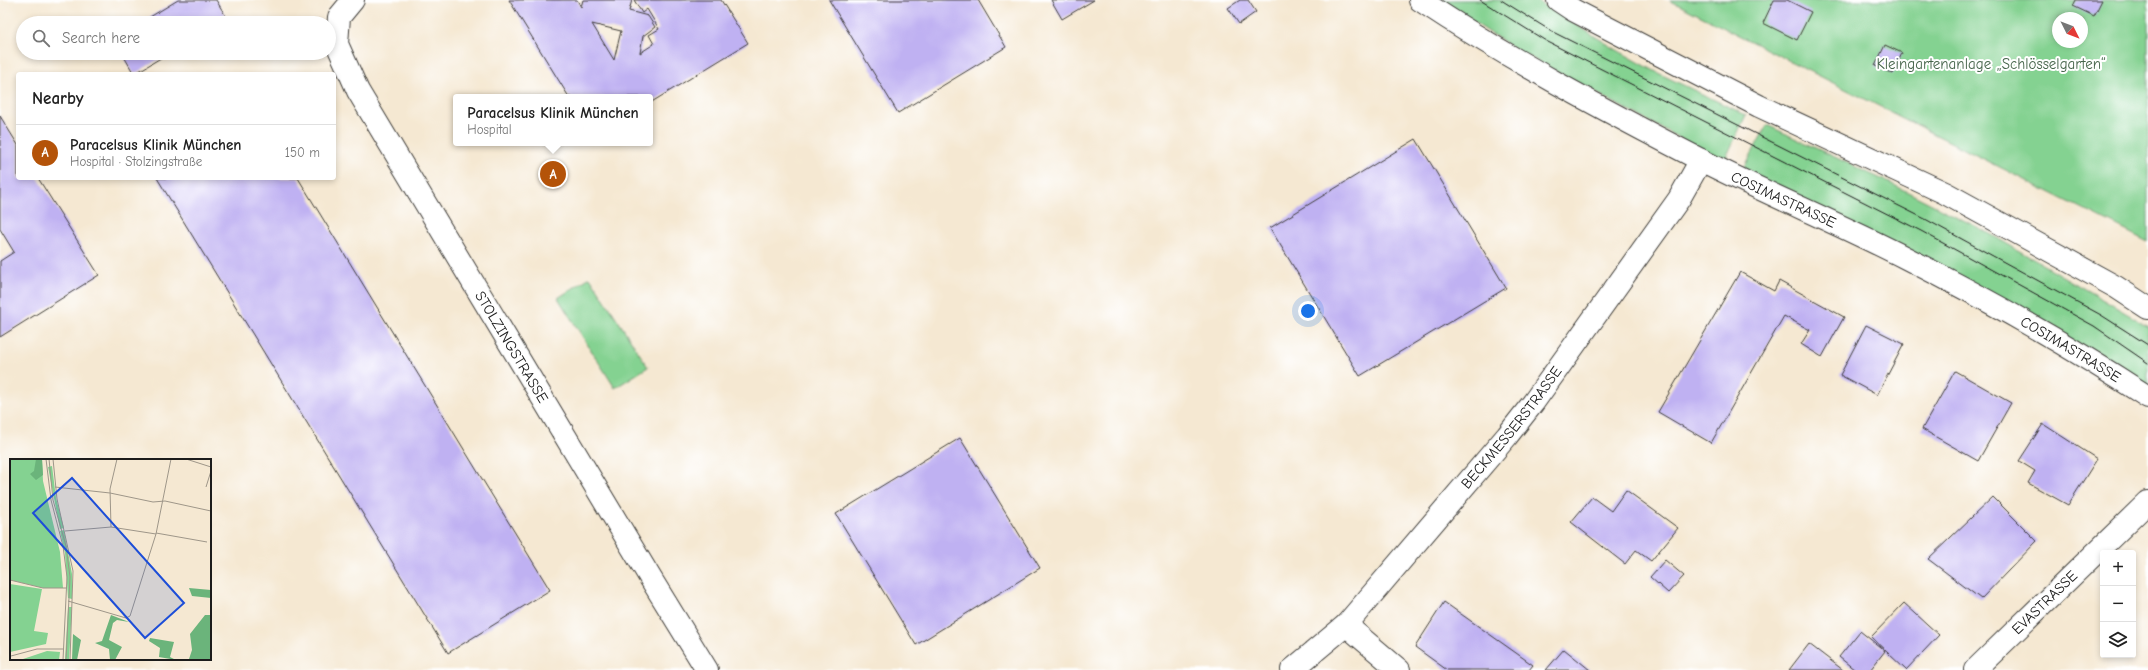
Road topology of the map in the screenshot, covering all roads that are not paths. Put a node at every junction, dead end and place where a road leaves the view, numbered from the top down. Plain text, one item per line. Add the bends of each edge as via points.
1 (353, 0) edge
2 (1420, 0) edge
3 (1558, 0) edge
4 (1701, 160) junction
5 (2148, 308) edge
6 (2148, 397) edge
7 (2148, 502) edge
8 (1346, 625) junction
9 (708, 670) edge
10 (1292, 670) edge
11 (1399, 670) edge
12 (1975, 670) edge

1 - 9 street, STOLZINGSTRASSE via 339,17 337,44 358,91
2 - 4 street, COSIMASTRASSE via 1551,79
3 - 5 street via 1758,106 1945,193
4 - 6 street, COSIMASTRASSE via 1906,258 2080,353
4 - 8 street, BECKMESSERSTRASSE via 1679,199 1533,403
7 - 12 street, EVASTRASSE
8 - 10 street, BECKMESSERSTRASSE
8 - 11 street

